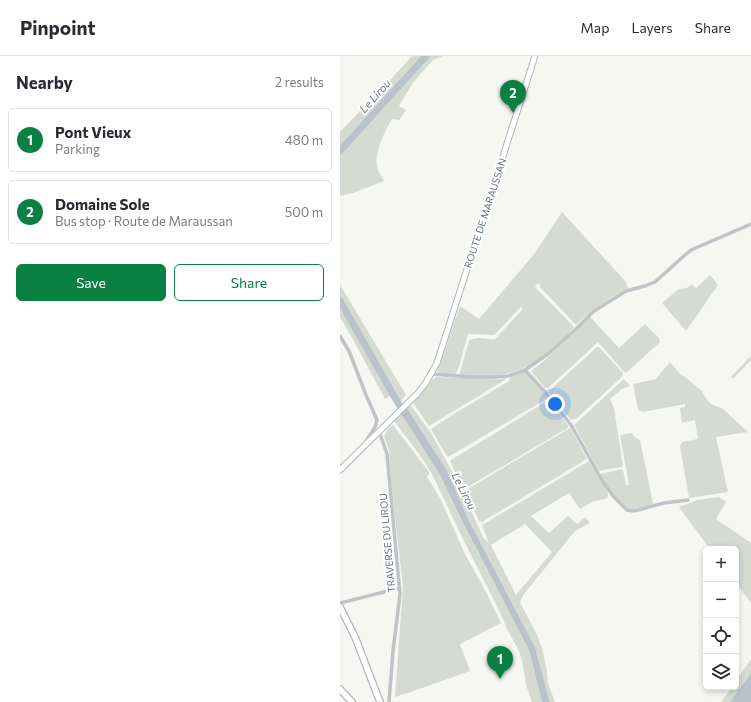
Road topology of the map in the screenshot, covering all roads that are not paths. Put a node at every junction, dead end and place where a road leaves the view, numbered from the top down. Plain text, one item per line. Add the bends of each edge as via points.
1 (534, 56) edge
2 (751, 224) edge
3 (340, 336) edge
4 (525, 370) junction
5 (433, 372) junction
6 (379, 431) junction
7 (363, 448) junction
8 (340, 470) edge
9 (688, 500) dead end
10 (400, 588) junction
11 (340, 603) edge
12 (340, 607) edge
13 (340, 689) edge
14 (340, 694) edge
15 (347, 696) junction
16 (352, 702) edge
17 (380, 702) edge
18 (389, 702) edge

1 - 5 main road, ROUTE DE MARAUSSAN
2 - 4 street via 691,250 654,282 626,291 603,305 548,354
3 - 7 street via 349,351 377,420
4 - 5 street via 508,376 494,377
4 - 9 street via 571,425 603,482 628,510
5 - 6 main road, ROUTE DE MARAUSSAN via 409,402
6 - 7 main road, ROUTE DE MARAUSSAN
6 - 10 street, TRAVERSE DU LIROU via 387,454
7 - 8 main road, ROUTE DE MARAUSSAN
10 - 11 street
10 - 18 street, TRAVERSE DU LIROU
12 - 17 main road via 355,637
13 - 15 main road
14 - 15 main road
15 - 16 main road

